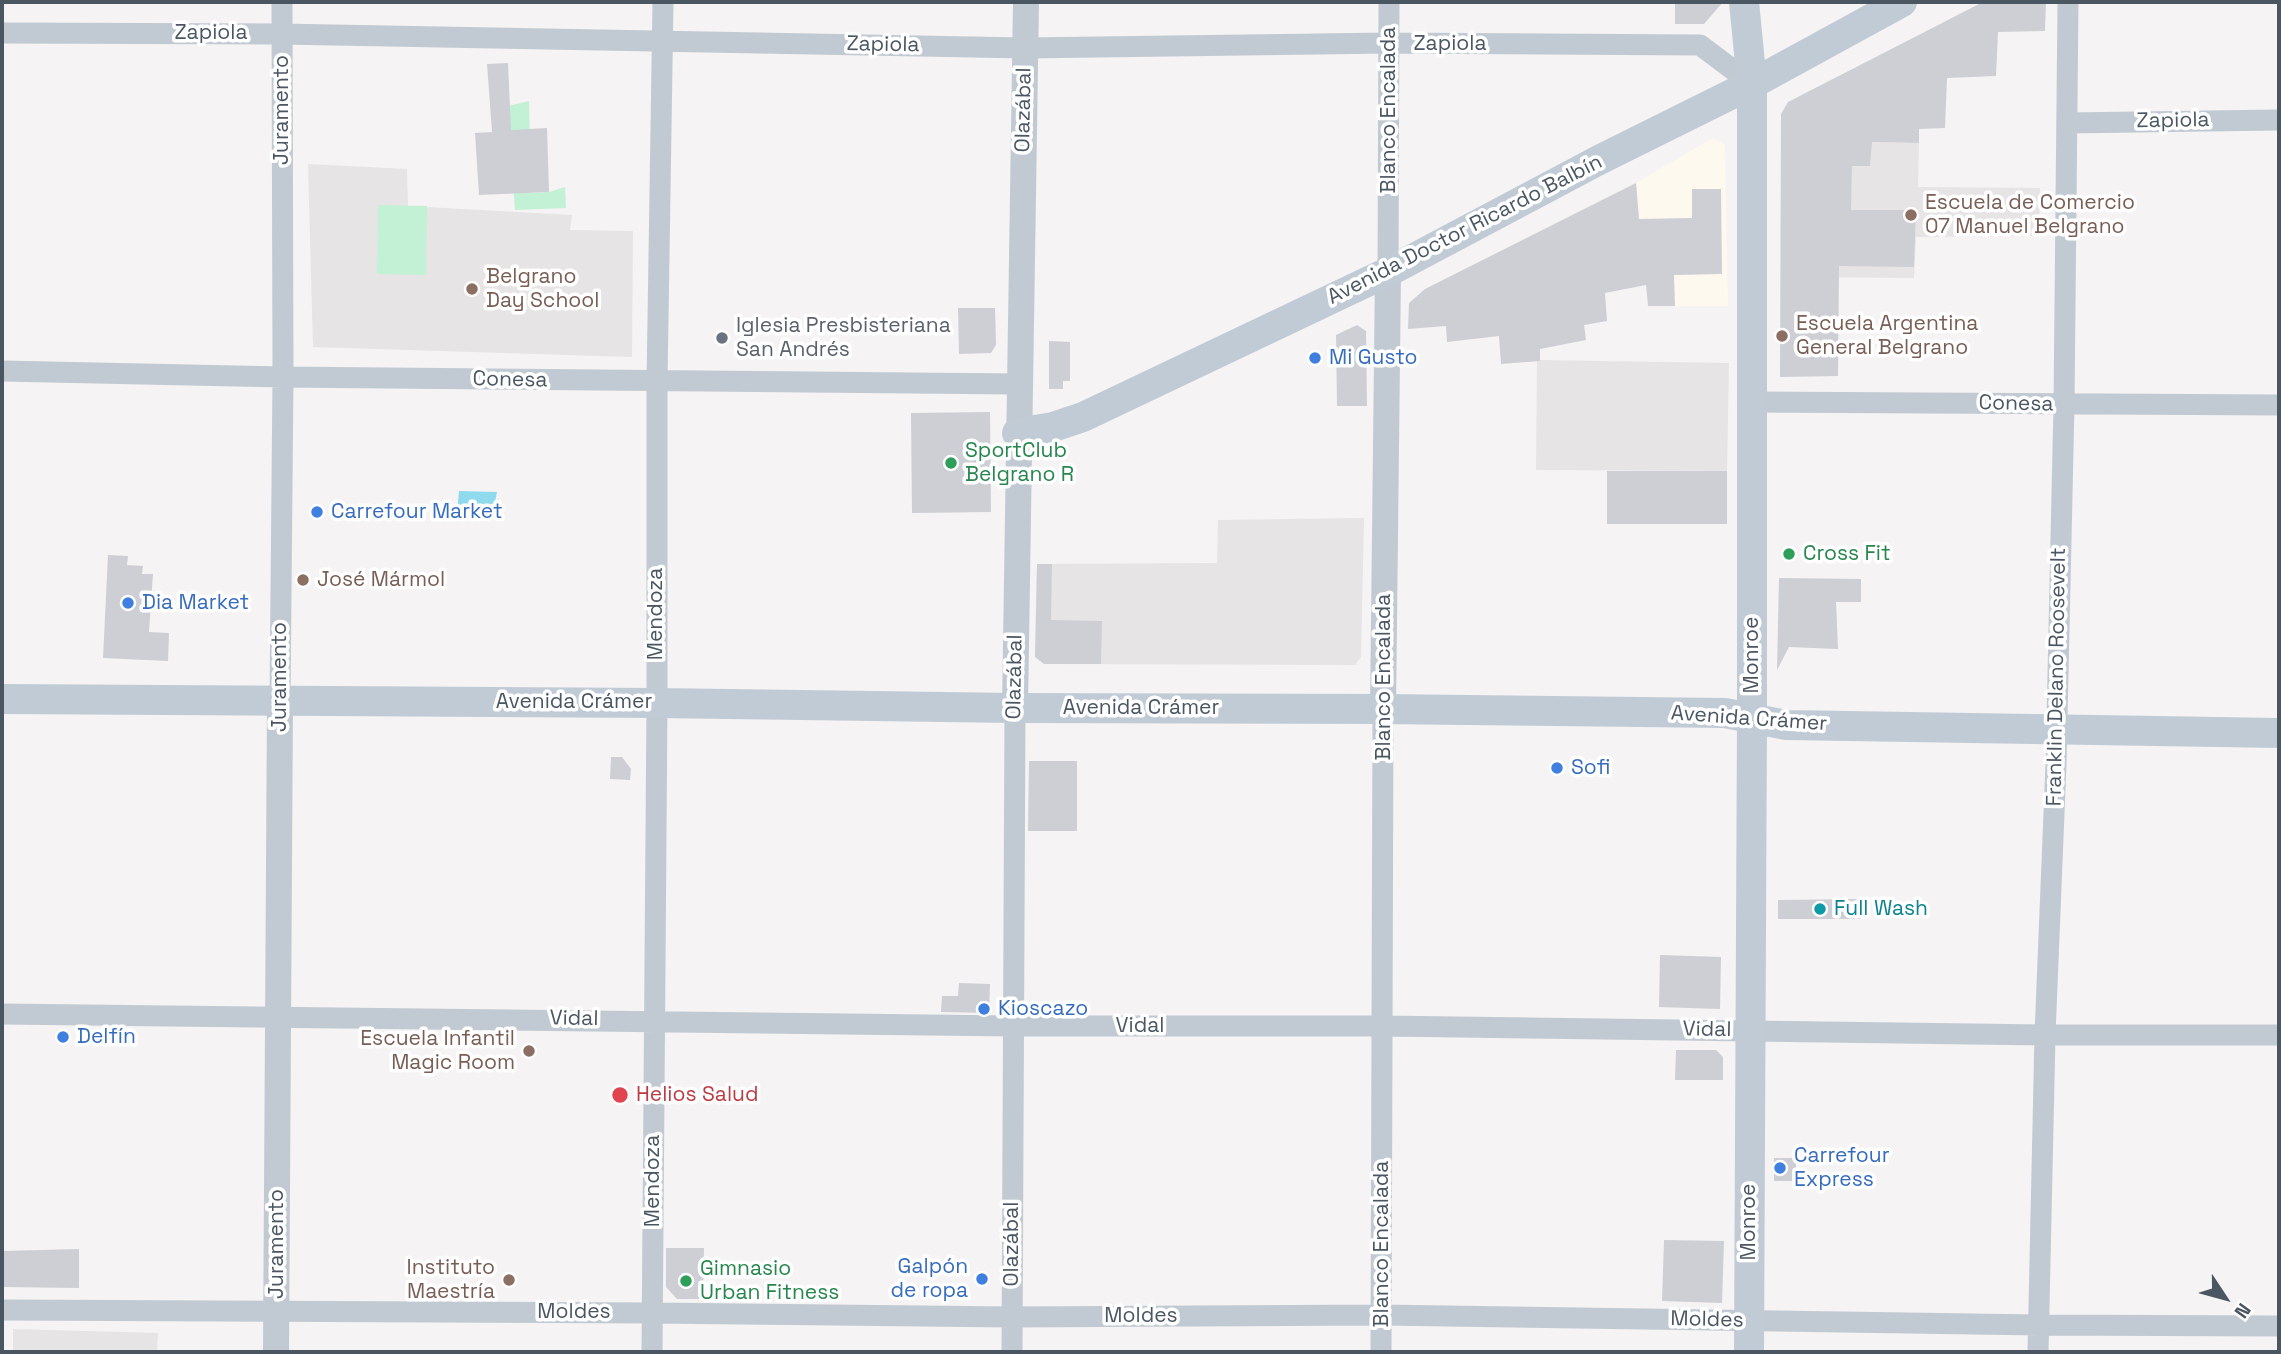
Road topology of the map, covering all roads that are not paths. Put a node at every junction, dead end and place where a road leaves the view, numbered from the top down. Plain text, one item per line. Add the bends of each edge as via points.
1 (282, 2) edge
2 (663, 2) edge
3 (1026, 2) edge
4 (1389, 2) edge
5 (1744, 2) edge
6 (1902, 2) edge
7 (2068, 2) edge
8 (2, 33) edge
9 (281, 34) junction
10 (663, 40) junction
11 (1390, 43) junction
12 (1026, 48) junction
13 (1752, 84) junction
14 (2279, 120) edge
15 (2067, 123) junction
16 (1388, 272) junction
17 (2, 371) edge
18 (283, 377) junction
19 (657, 382) junction
20 (1018, 384) junction
21 (1752, 402) junction
22 (2064, 405) junction
23 (2279, 405) edge
24 (1017, 433) junction
25 (2, 699) edge
26 (280, 701) junction
27 (657, 703) junction
28 (1015, 708) junction
29 (1383, 709) junction
30 (1752, 718) junction
31 (2056, 730) junction
32 (2279, 733) edge
33 (2, 1014) edge
34 (279, 1016) junction
35 (654, 1020) junction
36 (1013, 1026) junction
37 (1383, 1026) junction
38 (1750, 1031) junction
39 (2045, 1035) junction
40 (2279, 1035) edge
41 (2, 1310) edge
42 (276, 1310) junction
43 (652, 1312) junction
44 (1381, 1315) junction
45 (1012, 1317) junction
46 (1749, 1321) junction
47 (2039, 1325) junction
48 (2279, 1325) edge
49 (276, 1352) edge
50 (652, 1352) edge
51 (1012, 1352) edge
52 (1381, 1352) edge
53 (1749, 1352) edge
54 (2038, 1352) edge

1 - 9 street, Juramento
2 - 10 street, Mendoza
3 - 12 street, Olazábal
4 - 11 street, Blanco Encalada
5 - 13 main road, Monroe
6 - 13 main road, Avenida Doctor Ricardo Balbín
7 - 15 street, Franklin Delano Roosevelt
8 - 9 street, Zapiola
9 - 10 street, Zapiola
9 - 18 street, Juramento
10 - 12 street, Zapiola
10 - 19 street, Mendoza
11 - 12 street, Zapiola
11 - 13 street, Zapiola via 1700,45
11 - 16 street, Blanco Encalada
12 - 20 street, Olazábal
13 - 16 main road, Avenida Doctor Ricardo Balbín
13 - 21 main road, Monroe
14 - 15 street, Zapiola
15 - 22 street, Franklin Delano Roosevelt
16 - 24 main road, Avenida Doctor Ricardo Balbín via 1083,417
16 - 29 street, Blanco Encalada
17 - 18 street, Conesa
18 - 19 street, Conesa
18 - 26 street, Juramento
19 - 20 street, Conesa
19 - 27 street, Mendoza
20 - 24 street, Olazábal
21 - 22 street, Conesa
21 - 30 main road, Monroe
22 - 23 street, Conesa
22 - 31 street, Franklin Delano Roosevelt
24 - 28 street, Olazábal
25 - 26 main road, Avenida Crámer
26 - 27 main road, Avenida Crámer
26 - 34 street, Juramento
27 - 28 main road, Avenida Crámer
27 - 35 street, Mendoza
28 - 29 main road, Avenida Crámer
28 - 36 street, Olazábal
29 - 30 main road, Avenida Crámer via 1725,713
29 - 37 street, Blanco Encalada
30 - 31 main road, Avenida Crámer via 1786,724
30 - 38 main road, Monroe
31 - 32 main road, Avenida Crámer
31 - 39 street, Franklin Delano Roosevelt
33 - 34 street, Vidal
34 - 35 street, Vidal
34 - 42 street, Juramento
35 - 36 street, Vidal
35 - 43 street, Mendoza
36 - 37 street, Vidal
36 - 45 street, Olazábal
37 - 38 street, Vidal
37 - 44 street, Blanco Encalada
38 - 39 street, Vidal
38 - 46 main road, Monroe
39 - 40 street, Vidal
39 - 47 street, Franklin Delano Roosevelt
41 - 42 street, Moldes
42 - 43 street, Moldes
42 - 49 street, Juramento
43 - 45 street, Moldes
43 - 50 street, Mendoza
44 - 45 street, Moldes
44 - 46 street, Moldes
44 - 52 street, Blanco Encalada
45 - 51 street, Olazábal
46 - 47 street, Moldes
46 - 53 main road, Monroe
47 - 48 street, Moldes
47 - 54 street, Franklin Delano Roosevelt

